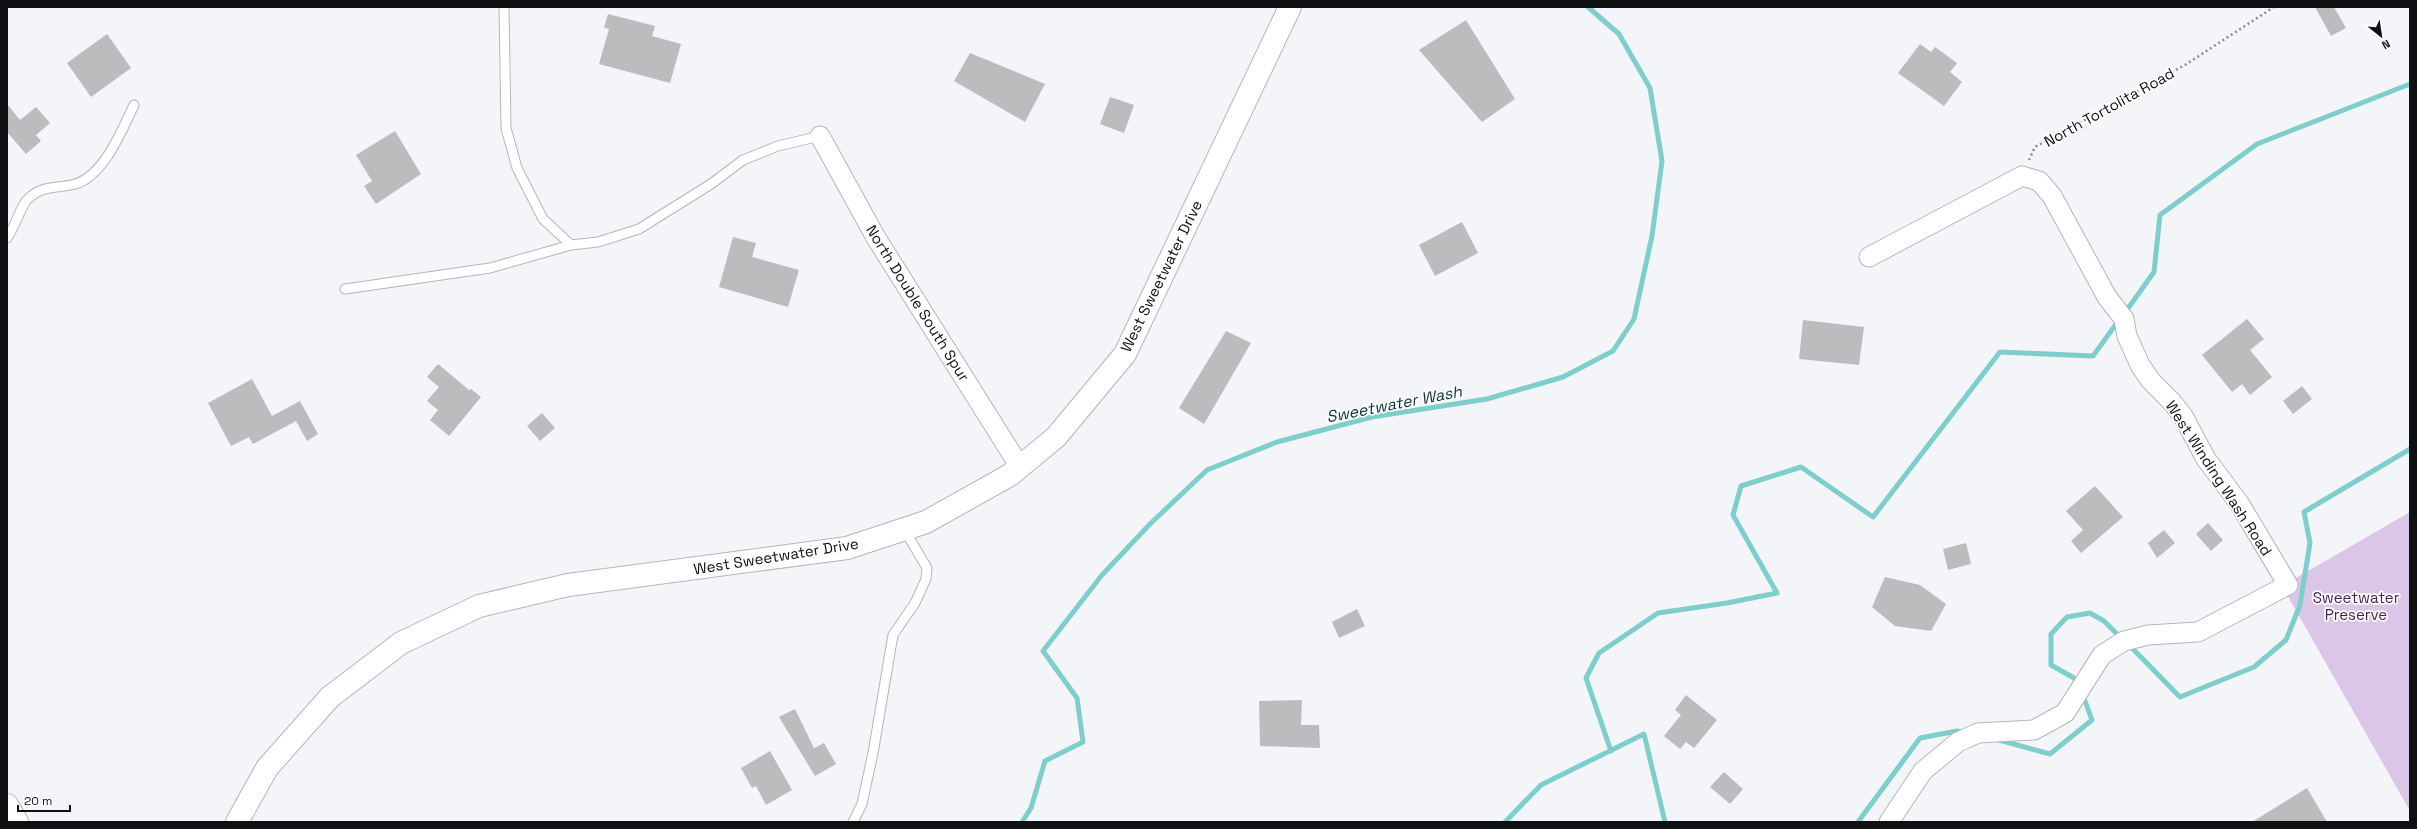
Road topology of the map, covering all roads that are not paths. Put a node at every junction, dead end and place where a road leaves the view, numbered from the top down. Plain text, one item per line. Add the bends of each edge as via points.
1 (504, 7) edge
2 (1290, 7) edge
3 (134, 105) dead end
4 (820, 136) joint
5 (7, 238) edge
6 (571, 245) junction
7 (1869, 257) dead end
8 (345, 289) dead end
9 (1020, 467) junction
10 (904, 529) junction
11 (7, 805) edge
12 (17, 822) edge
13 (237, 822) edge
14 (853, 822) edge
15 (1889, 822) edge

1 - 6 lane via 506,128 517,168 543,218
2 - 9 street, West Sweetwater Drive via 1125,354 1056,437
3 - 5 lane via 100,168 76,184 48,187 27,200
4 - 6 lane via 778,146 743,160 711,184 639,229 598,242
4 - 9 street, North Double South Spur via 875,236
6 - 8 lane via 490,268
7 - 15 street, West Winding Wash Road via 2022,176 2039,181 2052,196 2107,297 2124,319 2127,336 2140,365 2183,416 2206,459 2239,503 2288,585 2198,632 2148,635 2124,640 2102,655 2065,713 2034,730 1978,733 1958,742 1923,771
9 - 10 street, West Sweetwater Drive via 926,522
10 - 13 street, West Sweetwater Drive via 847,548 568,585 479,606 401,644 330,697 268,768
10 - 14 lane via 927,568 926,579 915,603 893,635 873,753 862,804
11 - 12 street

